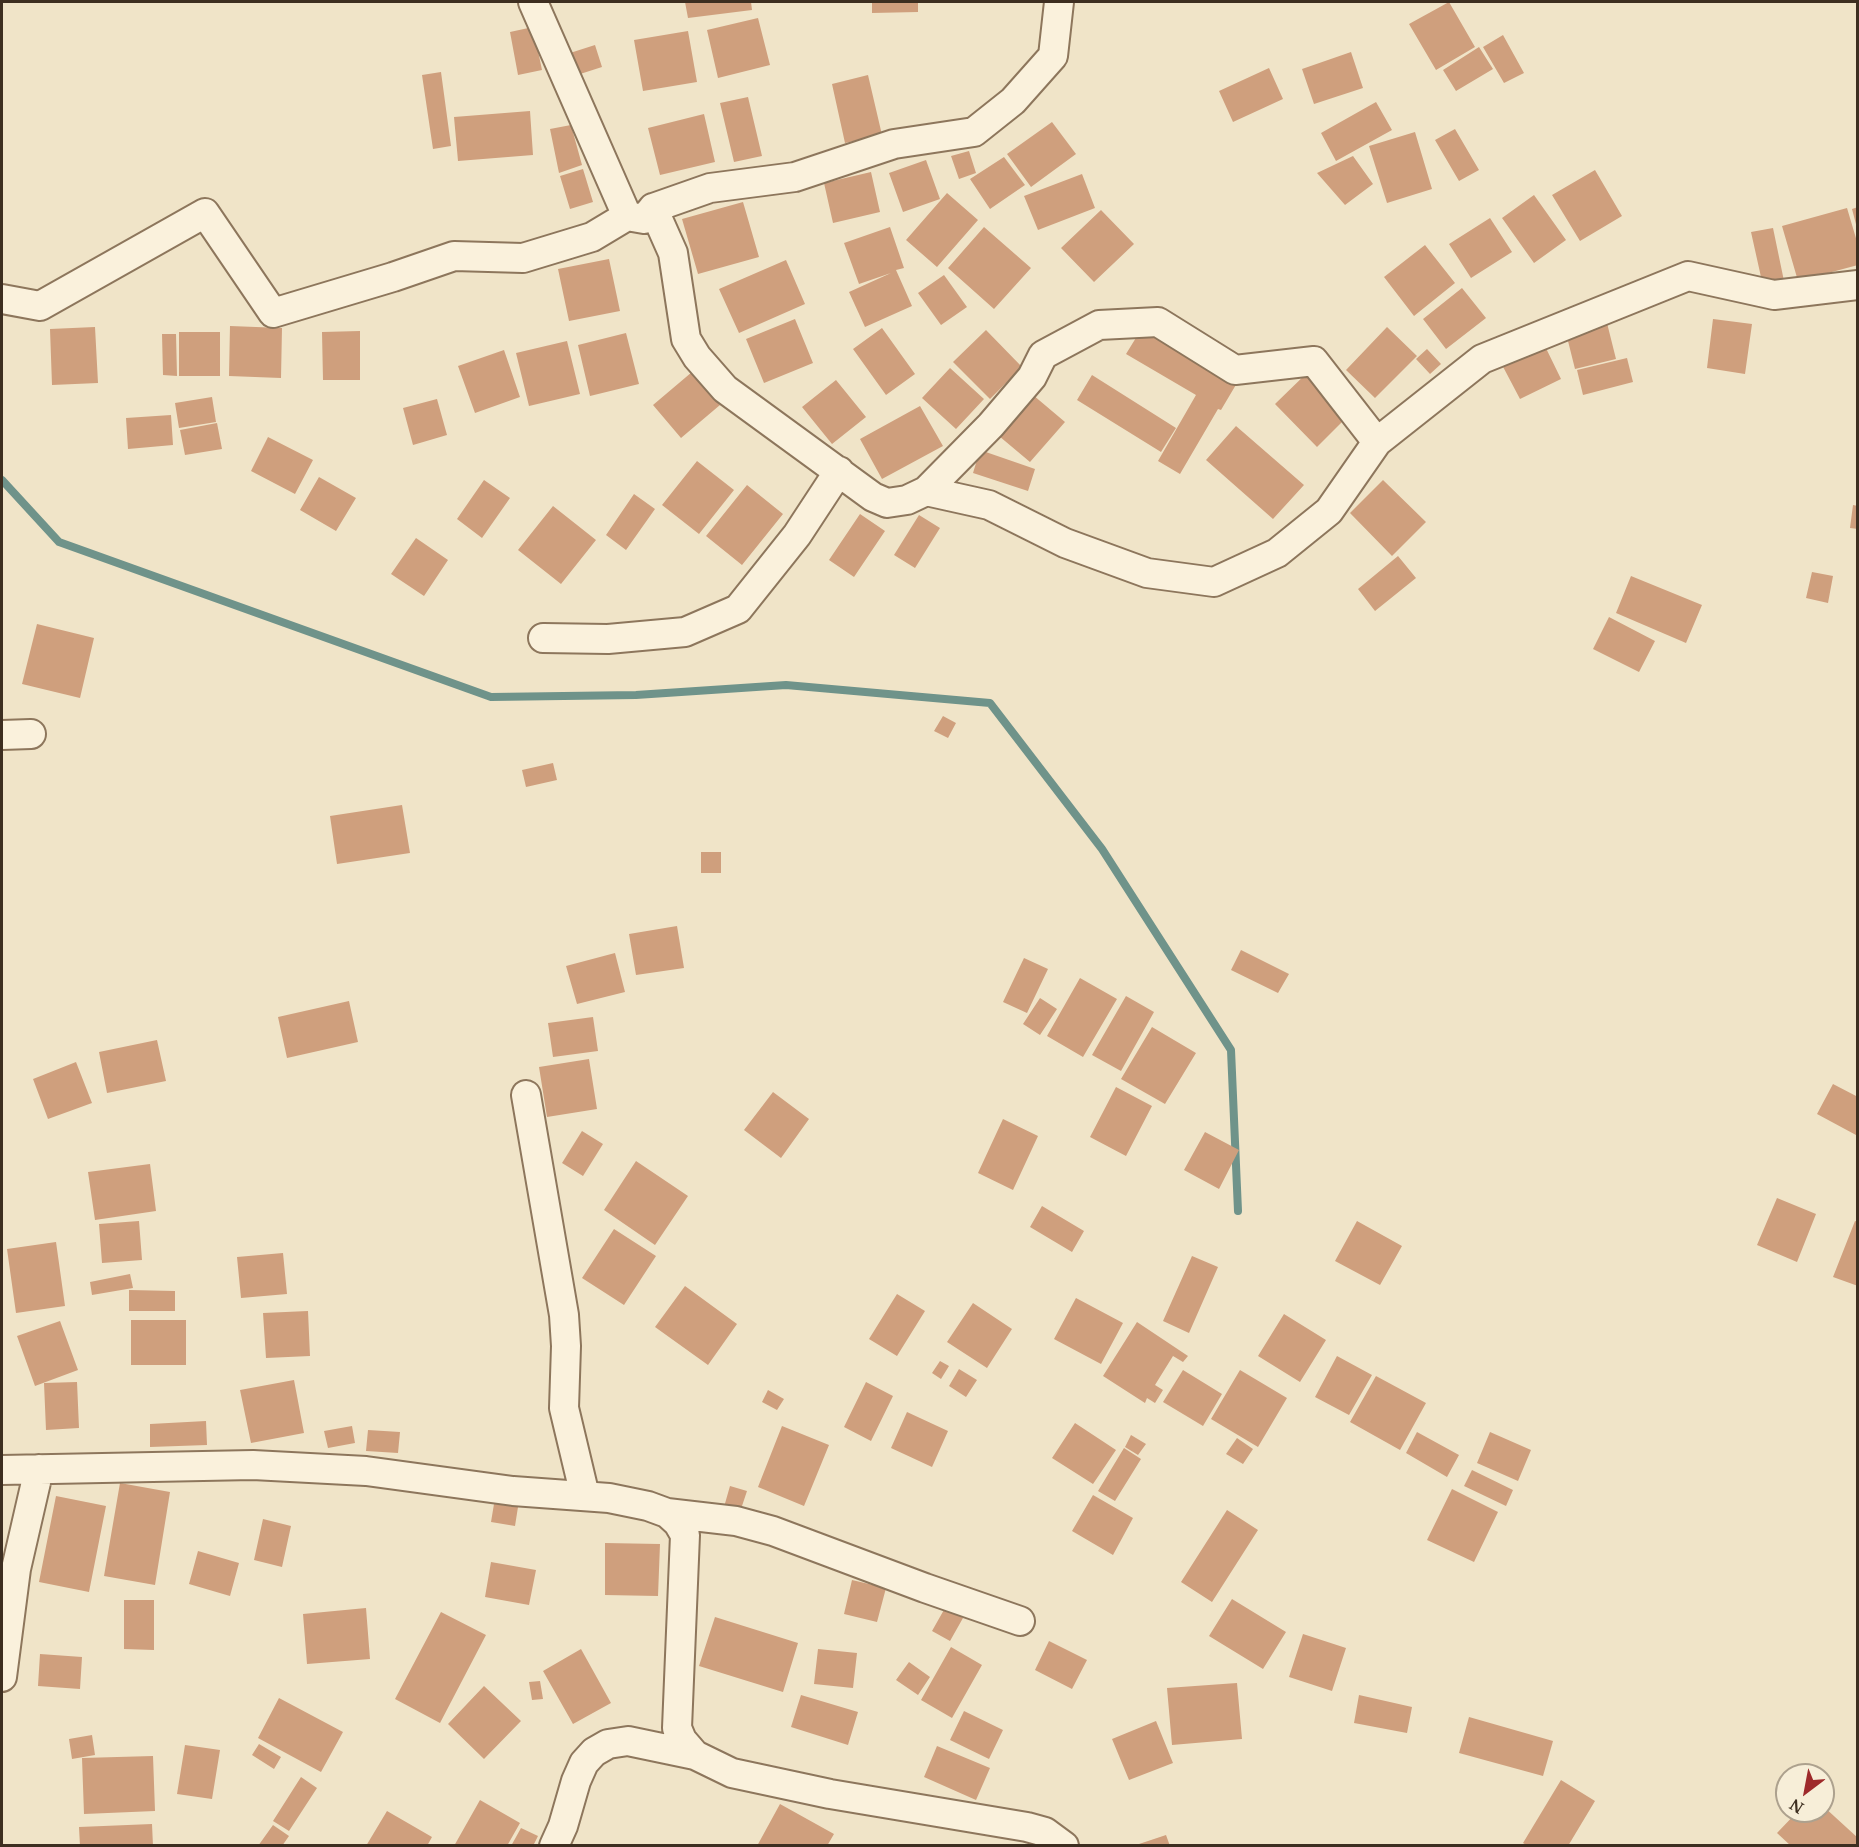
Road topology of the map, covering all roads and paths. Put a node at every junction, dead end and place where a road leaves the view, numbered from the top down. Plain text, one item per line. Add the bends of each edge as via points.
1 (533, 2) edge
2 (1059, 2) edge
3 (640, 212) junction
4 (1857, 285) edge
5 (2, 299) edge
6 (1377, 442) junction
7 (839, 471) junction
8 (926, 491) junction
9 (543, 638) dead end
10 (31, 734) dead end
11 (2, 735) edge
12 (526, 1095) dead end
13 (39, 1469) junction
14 (2, 1470) edge
15 (585, 1496) junction
16 (667, 1513) junction
17 (1020, 1621) dead end
18 (2, 1677) edge
19 (695, 1755) junction
20 (554, 1845) edge
21 (1064, 1845) edge

1 - 3 street
2 - 3 street via 1053,56 1013,101 974,132 894,144 795,177 710,188
3 - 5 street via 592,237 523,258 454,256 273,313 206,213 40,306
3 - 7 street via 673,253 686,339 697,357 725,389
4 - 6 street via 1774,295 1688,276 1482,359
6 - 8 street via 1329,511 1277,553 1214,582 1147,573 1065,543 989,505
6 - 8 street via 1314,361 1235,370 1158,322 1099,325 1043,355 1032,377 991,425
7 - 8 street via 887,502 907,500
7 - 9 street via 797,536 738,609 685,632 608,639
10 - 11 street
12 - 15 street via 564,1315 564,1408
13 - 14 street
13 - 15 street via 253,1465 366,1471 513,1491
13 - 18 street via 16,1569
15 - 16 street
16 - 17 street via 736,1521 773,1531
16 - 19 street via 685,1534 677,1728
19 - 20 street via 628,1741 608,1744 594,1752 576,1781
19 - 21 street via 732,1773 808,1790 1027,1827 1045,1832

